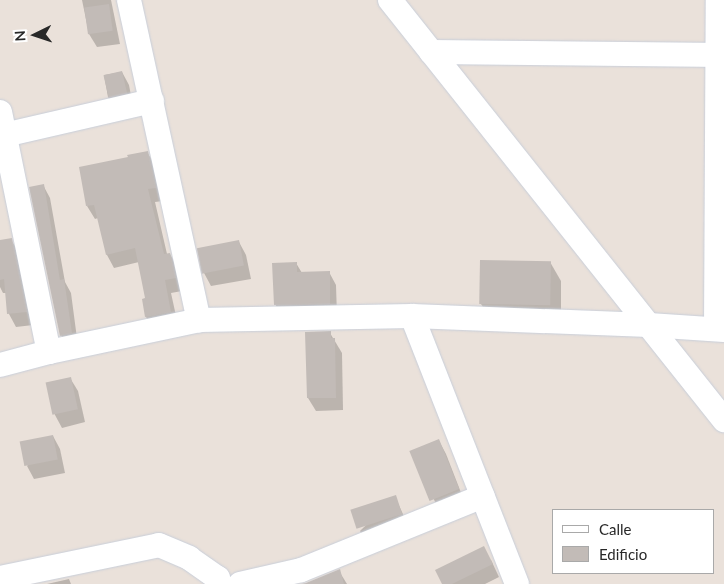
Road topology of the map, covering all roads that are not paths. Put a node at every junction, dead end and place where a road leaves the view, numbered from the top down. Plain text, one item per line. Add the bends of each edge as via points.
1 (129, 0) edge
2 (390, 0) edge
3 (718, 0) edge
4 (431, 52) junction
5 (721, 54) edge
6 (152, 100) junction
7 (1, 127) edge
8 (412, 316) junction
9 (199, 320) junction
10 (649, 325) junction
11 (720, 329) edge
12 (49, 352) junction
13 (0, 366) edge
14 (724, 420) edge
15 (483, 496) junction
16 (0, 578) edge
17 (219, 584) edge
18 (240, 584) edge
19 (517, 584) edge

1 - 6 street
2 - 4 street
3 - 5 street
4 - 5 street
4 - 10 street
5 - 11 street
6 - 7 street
6 - 9 street
7 - 12 street
8 - 9 street
8 - 10 street
8 - 15 street
9 - 12 street
10 - 11 street
10 - 14 street
12 - 13 street
15 - 18 street via 301,570
15 - 19 street
16 - 17 street via 159,545 196,563 218,578

